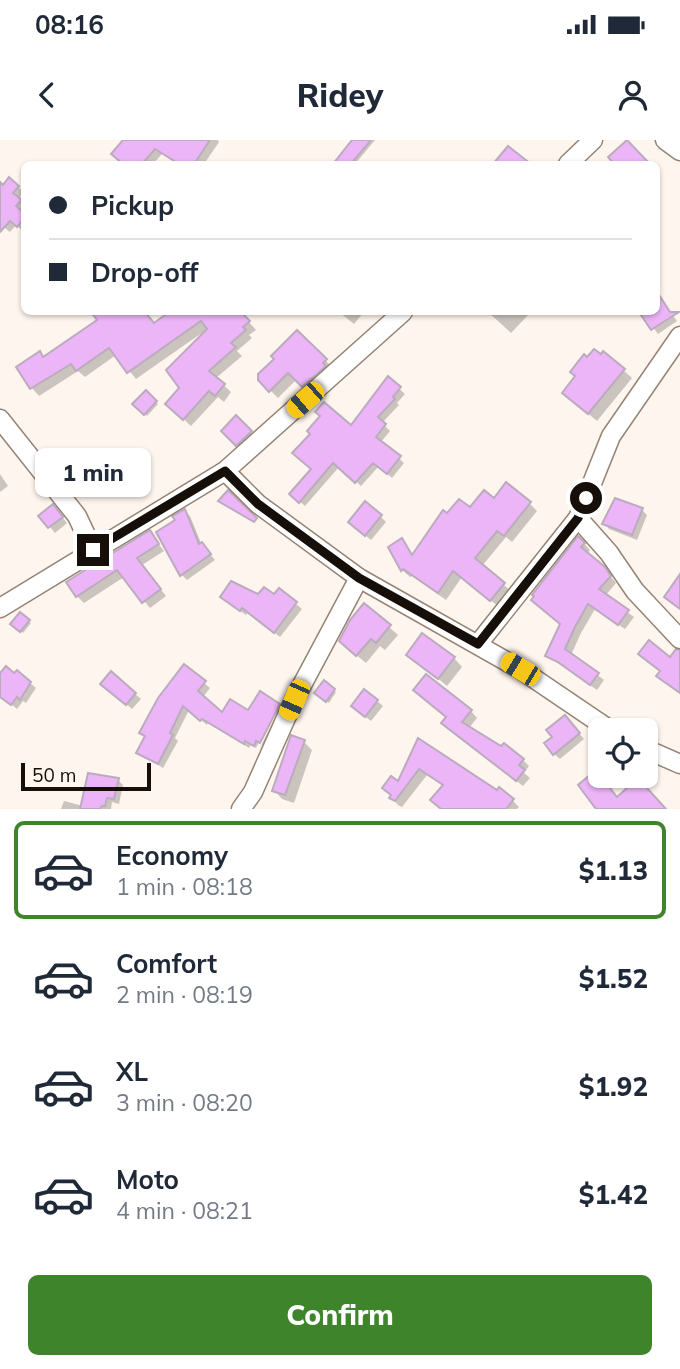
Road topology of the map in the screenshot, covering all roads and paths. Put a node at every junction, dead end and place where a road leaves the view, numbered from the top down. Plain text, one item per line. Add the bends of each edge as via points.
1 (593, 140) edge
2 (666, 140) edge
3 (680, 151) edge
4 (571, 161) edge
5 (400, 315) edge
6 (680, 336) edge
7 (0, 419) edge
8 (225, 471) junction
9 (578, 518) junction
10 (93, 550) junction
11 (359, 578) junction
12 (0, 608) edge
13 (680, 639) edge
14 (478, 644) junction
15 (592, 718) edge
16 (658, 754) edge
17 (680, 764) edge
18 (242, 809) edge

1 - 4 street
2 - 3 street
5 - 8 street
6 - 9 street via 611,436
7 - 10 street via 77,516
8 - 10 street
8 - 11 street via 258,504
9 - 13 street
9 - 14 street
10 - 12 street
11 - 14 street
11 - 18 street
14 - 15 street
16 - 17 street

